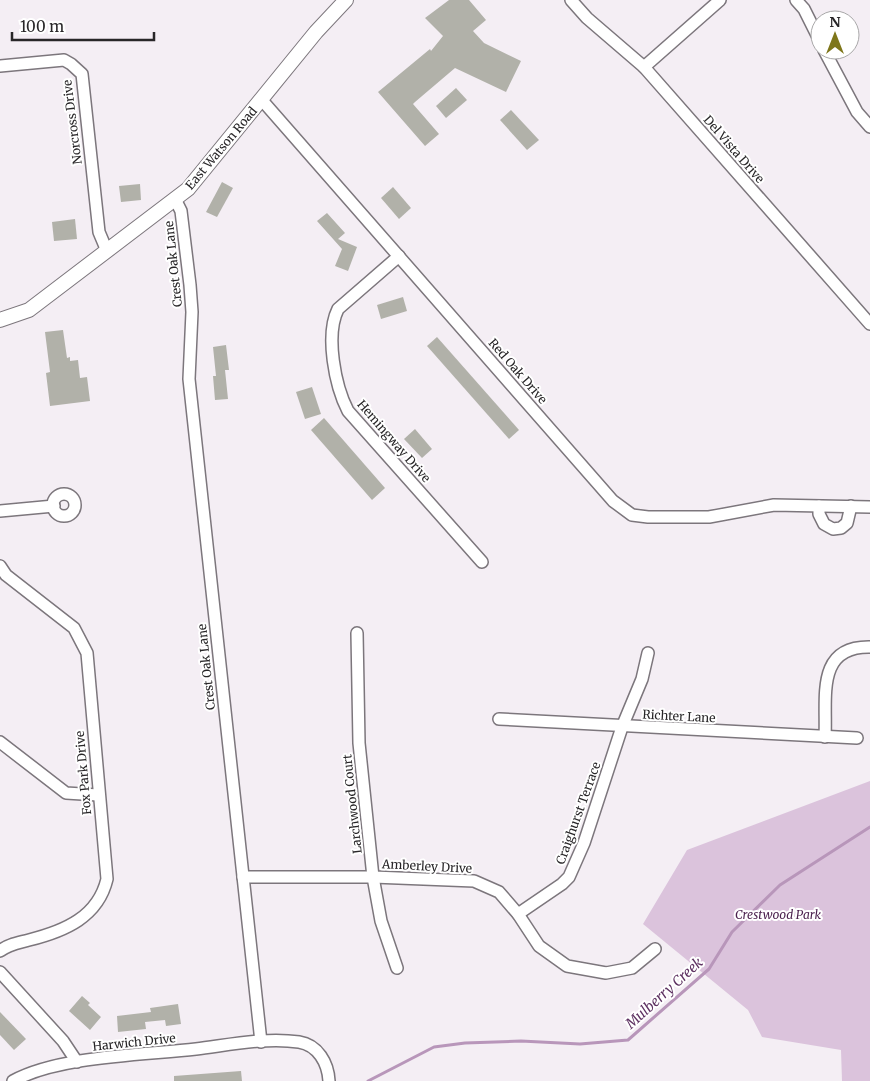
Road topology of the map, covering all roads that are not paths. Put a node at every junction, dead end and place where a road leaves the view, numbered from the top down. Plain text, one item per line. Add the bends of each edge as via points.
1 (346, 0) edge
2 (571, 0) edge
3 (720, 0) edge
4 (796, 0) edge
5 (810, 21) edge
6 (829, 60) edge
7 (0, 66) edge
8 (644, 67) junction
9 (261, 99) junction
10 (870, 127) edge
11 (175, 199) junction
12 (107, 251) junction
13 (399, 256) junction
14 (0, 320) edge
15 (870, 324) edge
16 (54, 506) dead end
17 (819, 506) junction
18 (851, 506) junction
19 (870, 507) edge
20 (0, 511) edge
21 (482, 562) dead end
22 (0, 566) edge
23 (357, 633) dead end
24 (870, 648) edge
25 (648, 653) dead end
26 (499, 719) dead end
27 (622, 727) junction
28 (825, 737) junction
29 (857, 738) dead end
30 (0, 742) edge
31 (98, 795) junction
32 (243, 877) junction
33 (373, 877) junction
34 (518, 914) junction
35 (655, 950) dead end
36 (0, 951) edge
37 (397, 968) dead end
38 (0, 972) edge
39 (261, 1042) junction
40 (77, 1062) junction
41 (13, 1081) edge
42 (329, 1081) edge

1 - 9 street, East Watson Road
2 - 8 street, Del Vista Drive
3 - 8 street
4 - 5 street
6 - 10 street via 857,112
7 - 12 street, Norcross Drive via 64,60 82,74 99,232
8 - 15 street, Del Vista Drive
9 - 11 street, East Watson Road via 192,184
9 - 13 street, Red Oak Drive
11 - 12 street, East Watson Road
11 - 32 street, Crest Oak Lane via 180,211 190,285 189,379
12 - 14 street, East Watson Road via 29,310
13 - 17 street, Red Oak Drive via 613,501 632,515 709,517 774,505
13 - 21 street, Hemingway Drive via 338,309 335,316 333,348 340,395 348,411
16 - 20 street
17 - 18 street, Red Oak Drive
17 - 18 street via 824,524 833,528 842,528 847,523
18 - 19 street, Red Oak Drive
22 - 31 street, Fox Park Drive via 6,575 74,628 82,640 87,653
23 - 33 street, Larchwood Court via 359,743
24 - 28 street via 852,649 835,658 829,670
25 - 27 street, Craighurst Terrace via 642,679
26 - 27 street, Richter Lane
27 - 28 street, Richter Lane
27 - 34 street, Craighurst Terrace via 569,877
28 - 29 street, Richter Lane
30 - 31 street via 66,793
31 - 36 street, Fox Park Drive via 107,861 103,896 77,921 54,933 7,946
32 - 33 street, Amberley Drive
32 - 39 street, Crest Oak Lane
33 - 34 street, Amberley Drive via 474,881 499,892
33 - 37 street, Larchwood Court via 381,921
34 - 35 street, Amberley Drive via 540,946 566,966 606,973 632,968
38 - 40 street
39 - 40 street, Harwich Drive
39 - 42 street via 300,1042 314,1049 323,1058
40 - 41 street, Harwich Drive via 34,1071

